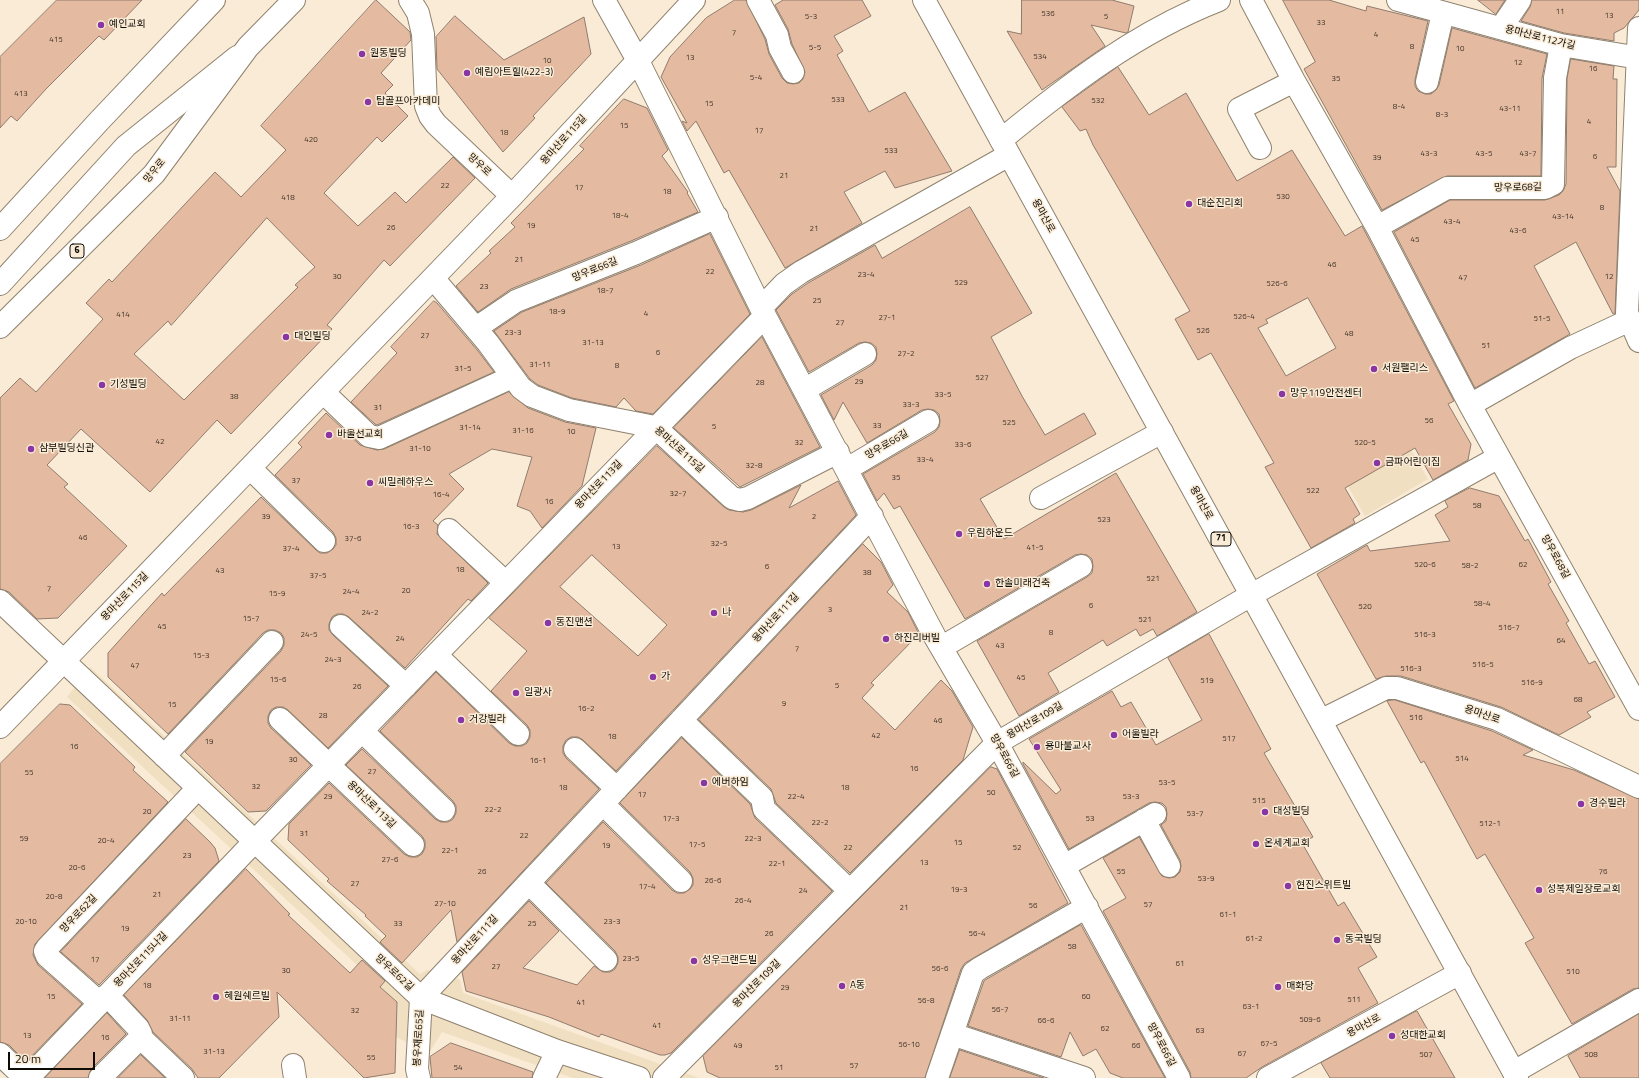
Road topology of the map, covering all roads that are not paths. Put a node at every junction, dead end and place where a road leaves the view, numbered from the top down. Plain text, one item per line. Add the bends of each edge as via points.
1 (214, 0) edge
2 (294, 0) edge
3 (410, 0) edge
4 (604, 0) edge
5 (694, 0) edge
6 (758, 0) edge
7 (924, 0) edge
8 (1219, 0) edge
9 (1251, 0) edge
10 (1398, 0) edge
11 (1520, 0) edge
12 (1444, 13) junction
13 (1501, 28) junction
14 (1639, 28) edge
15 (1561, 45) junction
16 (248, 47) junction
17 (1638, 58) edge
18 (638, 59) junction
19 (793, 72) dead end
20 (1294, 81) junction
21 (1428, 82) dead end
22 (1005, 148) junction
23 (1260, 148) dead end
24 (512, 196) junction
25 (717, 217) junction
26 (1377, 227) junction
27 (0, 229) edge
28 (433, 278) junction
29 (0, 284) edge
30 (763, 312) junction
31 (1630, 320) junction
32 (0, 327) edge
33 (476, 328) junction
34 (1639, 341) edge
35 (865, 354) dead end
36 (512, 377) junction
37 (804, 390) junction
38 (322, 392) junction
39 (1470, 405) junction
40 (928, 421) dead end
41 (655, 427) junction
42 (1162, 432) junction
43 (1499, 457) junction
44 (842, 461) junction
45 (250, 468) junction
46 (1042, 498) dead end
47 (872, 516) junction
48 (449, 530) dead end
49 (324, 541) dead end
50 (1081, 566) dead end
51 (506, 582) junction
52 (1252, 594) junction
53 (0, 600) edge
54 (341, 626) dead end
55 (272, 642) dead end
56 (942, 647) junction
57 (436, 655) junction
58 (64, 660) junction
59 (406, 686) junction
60 (1639, 709) edge
61 (280, 719) dead end
62 (681, 720) junction
63 (1322, 720) junction
64 (0, 727) edge
65 (362, 731) junction
66 (518, 734) dead end
67 (997, 743) junction
68 (575, 749) dead end
69 (164, 756) junction
70 (329, 765) junction
71 (1639, 787) edge
72 (198, 788) junction
73 (610, 796) junction
74 (444, 810) dead end
75 (254, 842) junction
76 (413, 845) dead end
77 (1064, 866) junction
78 (1170, 866) dead end
79 (681, 881) dead end
80 (529, 883) junction
81 (850, 891) junction
82 (1087, 907) junction
83 (606, 960) dead end
84 (1460, 973) junction
85 (421, 998) junction
86 (104, 999) junction
87 (1639, 1000) edge
88 (952, 1034) junction
89 (140, 1037) junction
90 (557, 1050) junction
91 (0, 1054) edge
92 (1516, 1075) edge
93 (27, 1078) edge
94 (100, 1078) edge
95 (182, 1078) edge
96 (419, 1078) edge
97 (544, 1078) edge
98 (639, 1078) edge
99 (664, 1078) edge
100 (937, 1078) edge
101 (1084, 1078) edge
102 (1179, 1078) edge
103 (1268, 1078) edge

1 - 27 street
2 - 16 street, 망우로 / 6
3 - 24 street, 망우로 via 421,23 426,106 430,116
4 - 18 street, 망우로66길
5 - 18 street, 용마산로115길
6 - 19 street
7 - 22 street, 용마산로 / 71
8 - 22 street, 용마산로113길 via 1186,12 1144,35 1053,97
9 - 20 street, 망우로68길
10 - 12 street, 용마산로112가길
11 - 13 street
12 - 13 street, 용마산로112가길
12 - 21 street
13 - 15 street, 용마산로112가길
14 - 17 street
15 - 17 street, 용마산로112가길
15 - 26 street, 망우로68길 via 1555,78 1553,184 1545,188 1447,188
16 - 29 street via 126,146
16 - 32 street, 망우로 / 6 via 154,174
17 - 31 street via 1627,313
18 - 24 street, 용마산로115길
18 - 25 street, 망우로66길
20 - 23 street via 1239,109
20 - 26 street, 망우로68길
22 - 30 street, 용마산로113길 via 801,272 784,284
22 - 42 street, 용마산로 / 71
24 - 28 street, 용마산로115길
25 - 30 street, 망우로66길
25 - 33 street, 망우로66길 via 516,301
26 - 39 street, 망우로68길
28 - 33 street, 용마산로115길
28 - 38 street, 용마산로115길
30 - 37 street, 망우로66길
30 - 41 street, 용마산로113길
31 - 34 street
31 - 39 street via 1570,348
33 - 36 street, 용마산로115길
35 - 37 street
36 - 38 street via 379,438 369,436
36 - 41 street, 용마산로115길 via 532,396 569,410
37 - 44 street, 망우로66길
38 - 45 street, 용마산로115길
39 - 43 street, 망우로68길
40 - 44 street, 망우로66길
41 - 44 street, 용마산로115길 via 727,495 736,500 748,498
41 - 51 street, 용마산로113길
42 - 46 street
42 - 52 street, 용마산로 / 71
43 - 52 street
43 - 60 street, 망우로68길
44 - 47 street, 망우로66길
45 - 49 street
45 - 58 street, 용마산로115길
47 - 56 street, 망우로66길
47 - 62 street, 용마산로111길
48 - 51 street
50 - 56 street
51 - 57 street, 용마산로113길
52 - 63 street, 용마산로 / 71
52 - 67 street, 용마산로109길
53 - 58 street, 망우로62길
54 - 59 street
55 - 69 street
56 - 67 street, 망우로66길
57 - 59 street, 용마산로113길
57 - 66 street
58 - 64 street, 용마산로115길
58 - 69 street, 망우로62길
59 - 65 street, 용마산로113길
61 - 70 street, 용마산로113길
62 - 73 street, 용마산로111길
62 - 81 street via 762,798 764,809
63 - 71 street, 용마산로 via 1386,688 1397,688 1498,720
63 - 84 street, 용마산로 / 71
65 - 70 street, 용마산로113길
65 - 74 street
67 - 77 street, 망우로66길
67 - 81 street, 용마산로109길
68 - 73 street
69 - 72 street, 망우로62길
70 - 75 street, 용마산로113길
70 - 76 street, 용마산로113길
72 - 75 street, 망우로62길
72 - 86 street, 망우로62길 via 45,951 47,956
73 - 79 street
73 - 80 street, 용마산로111길
75 - 85 street, 망우로62길
75 - 86 street, 용마산로115나길
77 - 78 street via 1150,817
77 - 82 street, 망우로66길
80 - 83 street
80 - 85 street, 용마산로111길
81 - 99 street, 용마산로109길
82 - 88 street via 977,970 971,977
82 - 102 street, 망우로66길
84 - 92 street, 용마산로 / 71
84 - 103 street, 용마산로
85 - 90 street, 망우로62길
85 - 96 street, 봉우재로65길 via 417,1069
86 - 89 street via 138,1028
86 - 93 street, 용마산로115나길
87 - 92 street, 용마산로
88 - 100 street
88 - 101 street
89 - 94 street
89 - 95 street
90 - 97 street
90 - 98 street, 망우로62길
91 - 93 street, 용마산로115나길

